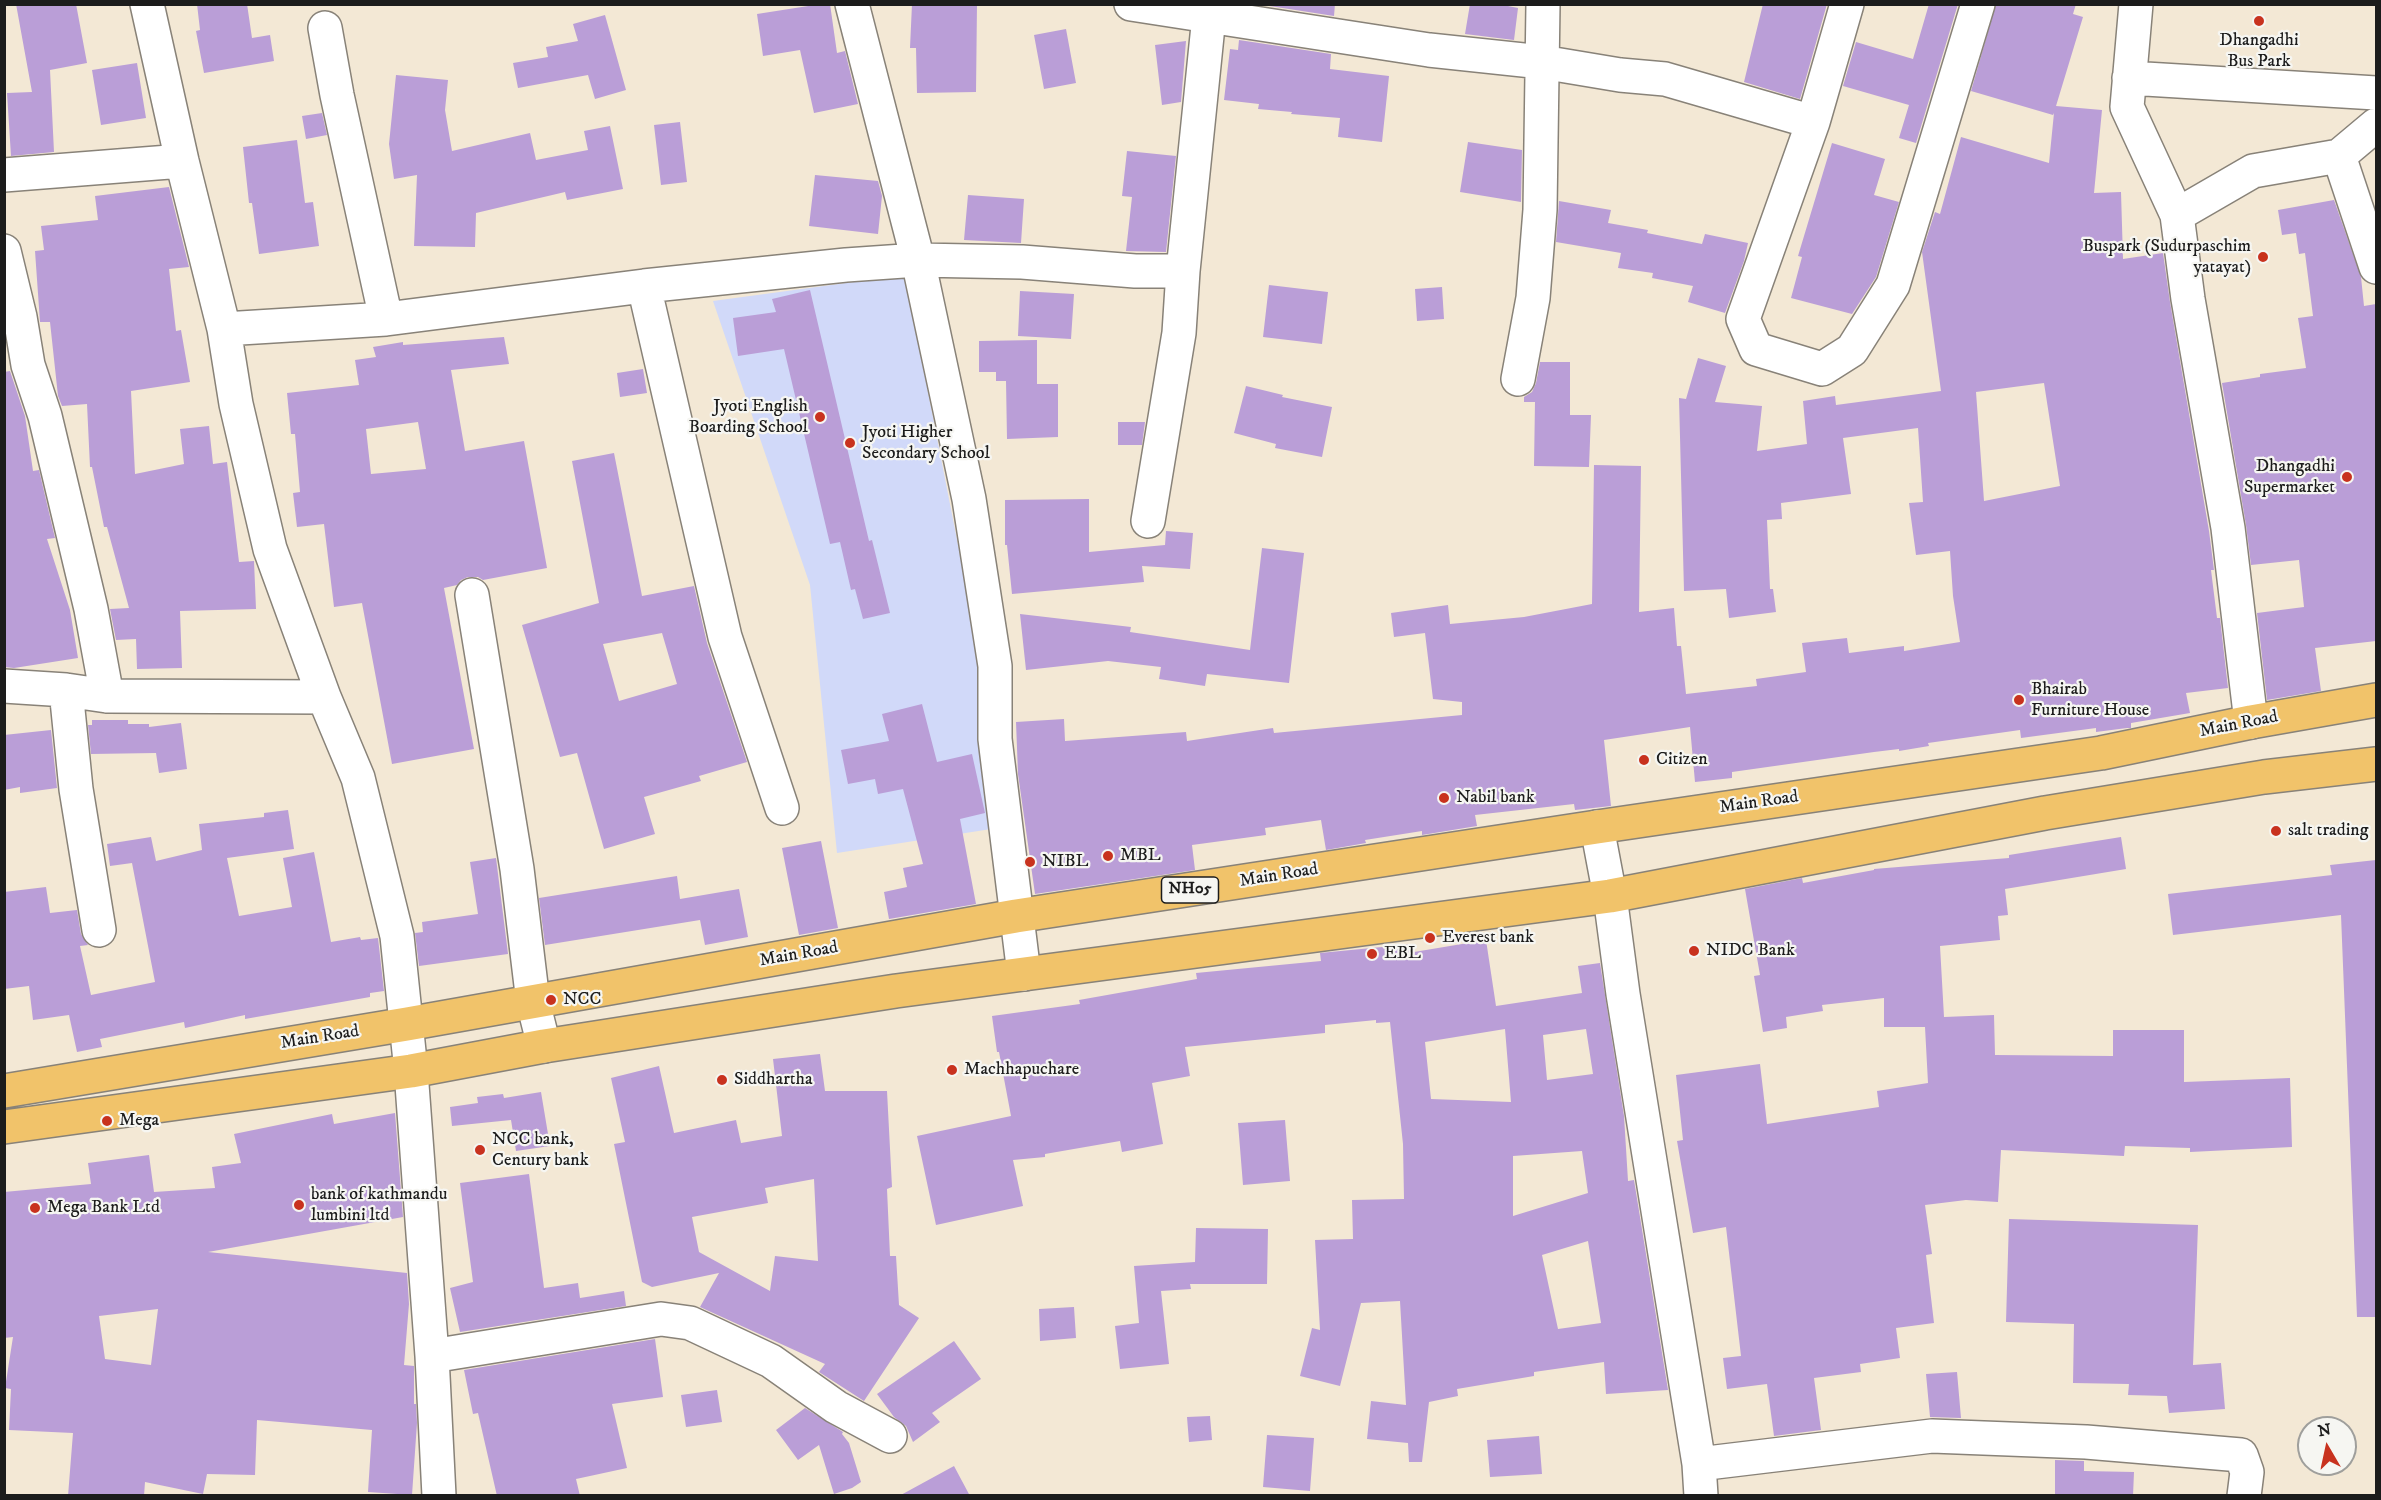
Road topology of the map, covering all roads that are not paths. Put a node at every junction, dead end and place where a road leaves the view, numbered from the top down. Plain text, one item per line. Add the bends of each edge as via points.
1 (147, 4) edge
2 (852, 4) edge
3 (1131, 4) edge
4 (1544, 4) edge
5 (1847, 4) edge
6 (1978, 4) edge
7 (2136, 4) edge
8 (1209, 16) junction
9 (325, 28) dead end
10 (1542, 62) junction
11 (2129, 78) junction
12 (2376, 93) edge
13 (1813, 122) junction
14 (2376, 125) edge
15 (2339, 156) junction
16 (182, 161) junction
17 (4, 175) edge
18 (2177, 216) junction
19 (4, 251) edge
20 (918, 260) junction
21 (2376, 267) edge
22 (1183, 271) junction
23 (644, 286) junction
24 (386, 319) junction
25 (224, 329) junction
26 (1518, 379) dead end
27 (1148, 521) dead end
28 (472, 595) dead end
29 (4, 686) edge
30 (66, 690) junction
31 (107, 696) junction
32 (324, 698) junction
33 (2376, 700) edge
34 (2251, 722) junction
35 (2102, 753) junction
36 (2376, 764) edge
37 (2107, 803) junction
38 (782, 808) dead end
39 (1597, 827) junction
40 (1610, 896) junction
41 (1016, 916) junction
42 (99, 930) dead end
43 (1024, 974) junction
44 (533, 1002) junction
45 (407, 1024) junction
46 (544, 1046) junction
47 (411, 1071) junction
48 (4, 1090) edge
49 (4, 1127) edge
50 (432, 1356) junction
51 (890, 1436) dead end
52 (1700, 1480) edge
53 (439, 1496) edge
54 (2244, 1496) edge

1 - 16 street
2 - 20 street
3 - 8 street
4 - 10 street
5 - 13 street
6 - 13 street via 1893,285 1852,350 1822,369 1756,349 1743,319
7 - 11 street
8 - 10 street via 1429,50
8 - 22 street
9 - 24 street
10 - 13 street via 1665,79
10 - 26 street via 1540,210 1533,298
11 - 12 street
11 - 18 street via 2127,107
14 - 15 street
15 - 18 street via 2253,171
15 - 21 street
16 - 17 street
16 - 25 street
18 - 34 street via 2228,528
19 - 31 street via 28,365 45,416 92,609
20 - 22 street
20 - 23 street
20 - 41 street via 969,499 994,655 995,739
22 - 27 street via 1179,333
23 - 24 street
23 - 38 street via 725,637
24 - 25 street
25 - 32 street via 236,404 270,549
28 - 44 street via 517,869
29 - 30 street
30 - 31 street
30 - 42 street via 76,789
31 - 32 street
32 - 45 street via 358,777 397,936
33 - 34 main road, Main Road / NH05
34 - 35 main road, Main Road / NH05
35 - 37 main road
35 - 39 main road, Main Road / NH05
36 - 37 main road via 2264,777
37 - 40 main road
39 - 40 street
39 - 41 main road, Main Road / NH05
40 - 43 main road
40 - 52 street
41 - 43 street
41 - 44 main road, Main Road / NH05
43 - 46 main road
44 - 45 main road, Main Road / NH05
44 - 46 street
45 - 47 street
45 - 48 main road, Main Road / NH05
46 - 47 main road
47 - 49 main road
47 - 50 street
50 - 51 street via 651,1321 690,1323 771,1361 836,1407
50 - 53 street
52 - 54 street via 1932,1436 2086,1442 2241,1455 2247,1472

